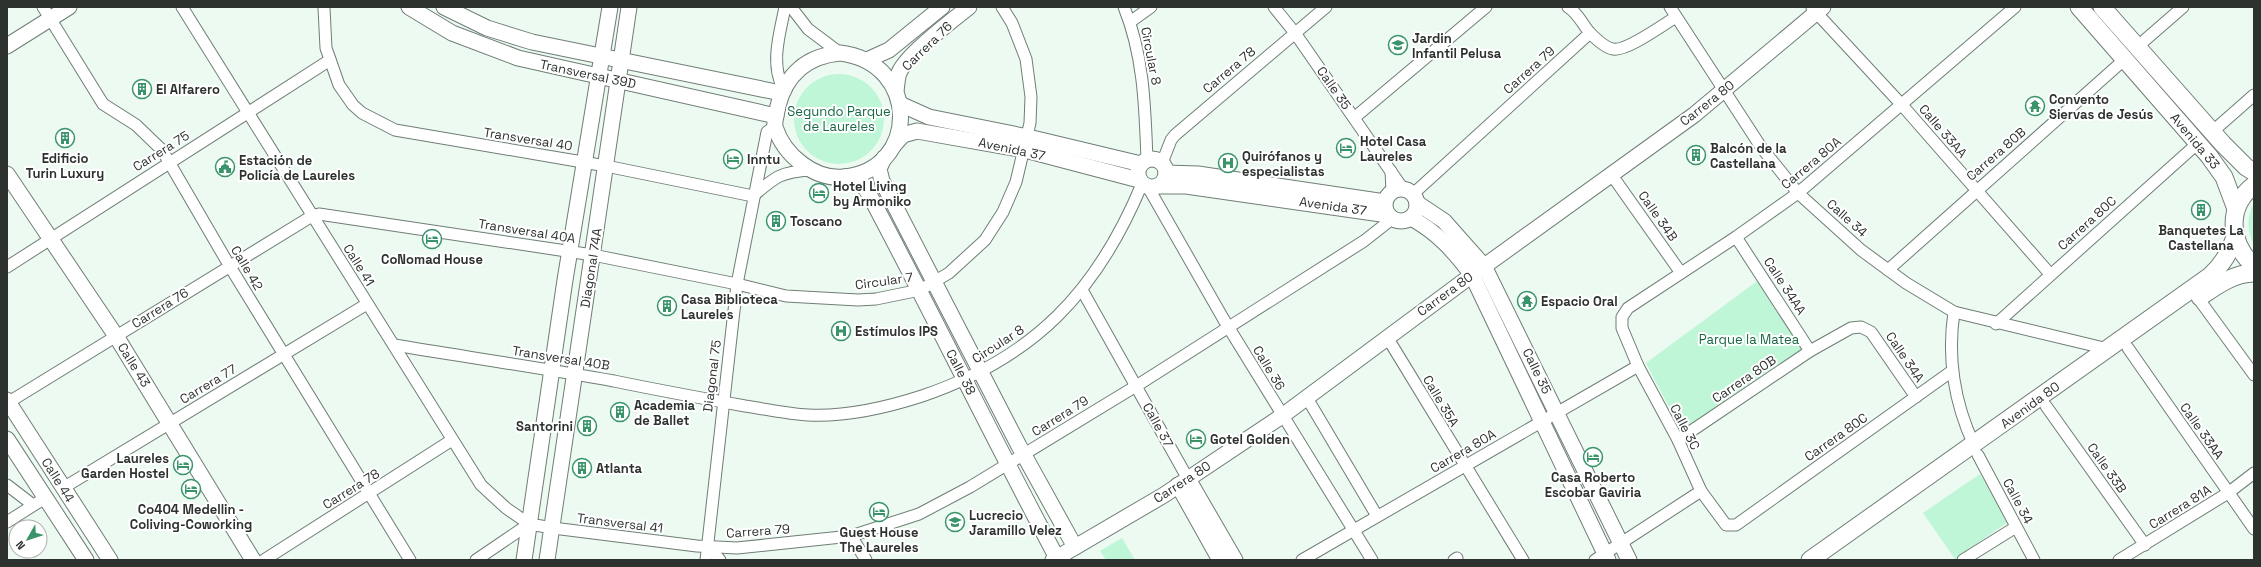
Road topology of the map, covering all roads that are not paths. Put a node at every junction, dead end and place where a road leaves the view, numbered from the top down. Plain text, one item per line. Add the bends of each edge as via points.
1 (69, 7) edge
2 (182, 7) edge
3 (323, 7) edge
4 (409, 7) edge
5 (444, 7) edge
6 (610, 7) edge
7 (628, 7) edge
8 (785, 7) edge
9 (792, 7) edge
10 (942, 7) edge
11 (970, 7) edge
12 (1002, 7) edge
13 (1124, 7) edge
14 (1151, 7) edge
15 (1274, 7) edge
16 (1326, 7) edge
17 (1485, 7) edge
18 (1568, 7) edge
19 (1670, 7) edge
20 (2015, 7) edge
21 (2079, 7) edge
22 (2102, 7) edge
23 (2182, 7) edge
24 (1817, 9) edge
25 (46, 13) edge
26 (1676, 17) junction
27 (1130, 22) junction
28 (1295, 33) junction
29 (1590, 33) junction
30 (606, 36) junction
31 (7, 46) edge
32 (2137, 47) junction
33 (580, 52) junction
34 (840, 53) junction
35 (603, 56) junction
36 (2125, 59) junction
37 (330, 60) junction
38 (621, 60) junction
39 (867, 60) junction
40 (600, 76) junction
41 (618, 79) junction
42 (638, 84) junction
43 (782, 90) junction
44 (1725, 90) junction
45 (2254, 95) edge
46 (615, 98) junction
47 (898, 98) junction
48 (1901, 104) junction
49 (247, 113) junction
50 (1354, 118) junction
51 (775, 121) junction
52 (2212, 132) junction
53 (2198, 143) junction
54 (1026, 144) junction
55 (887, 154) junction
56 (169, 162) junction
57 (1144, 162) junction
58 (586, 163) junction
59 (606, 166) junction
60 (811, 170) junction
61 (2254, 172) edge
62 (7, 174) edge
63 (1611, 174) junction
64 (844, 177) junction
65 (1153, 179) junction
66 (2254, 185) edge
67 (1976, 190) junction
68 (1798, 193) junction
69 (753, 196) junction
70 (1398, 202) junction
71 (2236, 209) junction
72 (312, 216) junction
73 (1736, 237) junction
74 (2235, 237) junction
75 (51, 238) junction
76 (571, 252) junction
77 (593, 255) junction
78 (229, 265) junction
79 (2254, 266) edge
80 (7, 267) edge
81 (1478, 270) junction
82 (1888, 270) junction
83 (2254, 273) edge
84 (1681, 274) junction
85 (2050, 274) junction
86 (936, 282) junction
87 (737, 284) junction
88 (920, 290) junction
89 (1082, 290) junction
90 (2198, 298) junction
91 (368, 304) junction
92 (1954, 312) junction
93 (1996, 324) junction
94 (1229, 328) junction
95 (1622, 328) joint
96 (1871, 332) joint
97 (116, 336) junction
98 (1386, 337) junction
99 (394, 345) junction
100 (2128, 348) junction
101 (2108, 350) junction
102 (1810, 351) junction
103 (284, 354) junction
104 (1638, 366) junction
105 (552, 371) junction
106 (980, 372) junction
107 (1952, 372) junction
108 (576, 375) junction
109 (2254, 375) edge
110 (964, 380) junction
111 (1136, 386) junction
112 (1916, 397) junction
113 (1307, 398) junction
114 (8, 401) edge
115 (722, 402) junction
116 (2046, 406) junction
117 (1557, 412) junction
118 (1282, 416) junction
119 (1542, 421) junction
120 (170, 423) junction
121 (7, 439) edge
122 (452, 440) junction
123 (1678, 440) junction
124 (1976, 450) junction
125 (1024, 455) junction
126 (1007, 465) junction
127 (1464, 466) junction
128 (2254, 473) edge
129 (1183, 482) junction
130 (7, 485) edge
131 (63, 488) junction
132 (1701, 491) junction
133 (2228, 493) junction
134 (369, 495) junction
135 (39, 502) junction
136 (1377, 516) junction
137 (7, 522) edge
138 (529, 524) junction
139 (1736, 525) joint
140 (2016, 527) junction
141 (553, 528) junction
142 (2254, 529) edge
143 (1354, 530) junction
144 (851, 536) junction
145 (1621, 543) junction
146 (2145, 545) junction
147 (709, 547) junction
148 (1075, 547) junction
149 (1603, 558) edge
150 (1055, 559) edge
151 (86, 560) edge
152 (110, 560) edge
153 (253, 560) edge
154 (264, 560) edge
155 (410, 560) edge
156 (476, 560) edge
157 (524, 560) edge
158 (547, 560) edge
159 (706, 560) edge
160 (720, 560) edge
161 (866, 560) edge
162 (1220, 560) edge
163 (1235, 560) edge
164 (1302, 560) edge
165 (1372, 560) edge
166 (1523, 560) edge
167 (1629, 560) edge
168 (1810, 560) edge
169 (1830, 560) edge
170 (1963, 560) edge
171 (2034, 560) edge
172 (2119, 560) edge

1 - 25 street
2 - 49 street, Calle 41
3 - 37 street, Transversal 40 via 326,48
4 - 40 street, Transversal 39D via 452,33 489,49 536,63
5 - 33 street, Transversal 39D via 504,34
6 - 30 street, Diagonal 74A
7 - 38 street, Diagonal 74A
8 - 43 street via 777,50 778,77
9 - 34 street via 808,29
10 - 39 street, Carrera 76 via 889,50
11 - 47 street, Carrera 76 via 918,50 902,68 899,73
12 - 54 street, Circular 7 via 1020,40 1030,78 1031,97
13 - 27 street, Circular 8
14 - 27 street
15 - 28 street, Calle 35
16 - 28 street, Carrera 78
17 - 50 street
18 - 29 street via 1582,19
19 - 26 street, Calle 34
20 - 48 street, Carrera 80A
21 - 36 main road, Avenida 33
22 - 32 main road, Avenida 33
23 - 32 street
24 - 44 street, Carrera 80
24 - 48 street, Calle 33AA
25 - 31 street
25 - 56 street, Calle 42 via 104,104 136,125 162,150
26 - 29 street via 1618,50 1607,47
26 - 44 street, Calle 34
27 - 57 street, Circular 8 via 1144,88
28 - 50 street, Calle 35
28 - 65 street, Carrera 78 via 1175,135
29 - 70 street, Carrera 79
30 - 33 street via 592,47
30 - 35 street, Diagonal 74A
32 - 52 main road, Avenida 33
33 - 35 street, Transversal 39D
34 - 39 street
34 - 43 street via 812,59 791,76
35 - 38 street, Transversal 39D
35 - 40 street, Diagonal 74A
36 - 53 main road, Avenida 33
36 - 67 street, Carrera 80B
37 - 49 street, Carrera 75
37 - 58 street, Transversal 40 via 339,85 353,105 395,130
38 - 41 street, Diagonal 74A
38 - 43 street, Transversal 39D
39 - 47 street via 884,73
40 - 41 street, Transversal 39D
40 - 58 street, Diagonal 74A
41 - 42 street, Transversal 39D
41 - 46 street, Diagonal 74A
42 - 46 street via 626,88
42 - 51 street, Transversal 39D
43 - 51 street
44 - 63 street, Carrera 80
44 - 68 street, Calle 34 via 1761,147
45 - 52 street
46 - 59 street, Diagonal 74A
47 - 54 street, Avenida 37 via 928,117
47 - 55 street via 900,128
48 - 67 street, Calle 33AA
48 - 68 street, Carrera 80A
49 - 56 street, Carrera 75
49 - 72 street, Calle 41
50 - 70 street, Calle 35 via 1391,171
51 - 60 street via 792,155
51 - 69 street, Diagonal 75 via 767,132
52 - 61 main road, Avenida 33
53 - 71 main road, Avenida 33 via 2224,177
53 - 85 street, Carrera 80C
54 - 55 street, Avenida 37 via 917,131 903,135
54 - 57 street, Avenida 37
54 - 65 street, Avenida 37
54 - 86 street, Circular 7 via 1010,198 995,226 970,256
55 - 64 street via 872,168
55 - 86 street, Calle 38 via 879,169 882,181
56 - 75 street, Carrera 75
56 - 78 street, Calle 42
57 - 65 street via 1138,172
57 - 65 street, Avenida 37 via 1155,159
58 - 59 street, Transversal 40
58 - 76 street, Diagonal 74A
59 - 69 street, Transversal 40
59 - 77 street, Diagonal 74A
60 - 64 street via 827,176
60 - 69 street via 788,171
62 - 75 street, Calle 43
63 - 81 street, Carrera 80
63 - 84 street, Calle 34B
64 - 88 street, Calle 38 via 861,182
65 - 70 street, Avenida 37 via 1198,174
65 - 89 street, Circular 8
65 - 94 street, Calle 36
66 - 71 main road via 2241,198
67 - 82 street, Carrera 80B
67 - 85 street, Calle 33AA
68 - 73 street, Carrera 80A
68 - 82 street, Calle 34 via 1840,232
69 - 87 street, Diagonal 75
70 - 81 street, Calle 35 via 1444,221 1458,235
70 - 81 street, Calle 35 via 1401,221 1410,218 1429,228
70 - 94 street, Carrera 79 via 1364,241
71 - 74 main road
72 - 76 street, Transversal 40A via 329,215
72 - 78 street, Carrera 76
72 - 91 street, Calle 41
73 - 84 street, Carrera 80A
73 - 102 street, Calle 34AA
74 - 79 main road via 2245,258
74 - 101 main road, Avenida 80 via 2225,259 2210,276
75 - 80 street, Carrera 75
75 - 97 street, Calle 43
76 - 77 street, Transversal 40A
76 - 105 street, Diagonal 74A
77 - 87 street, Transversal 40A
77 - 108 street, Diagonal 74A
78 - 97 street, Carrera 76
78 - 103 street, Calle 42
81 - 98 street, Carrera 80
81 - 117 street, Calle 35
81 - 119 street, Calle 35
82 - 92 street, Calle 34
83 - 90 main road, Avenida 80 via 2224,281
84 - 95 street, Carrera 80A via 1628,308 1622,318
85 - 93 street, Carrera 80C
86 - 88 street, Circular 7
86 - 106 street, Calle 38
87 - 88 street, Circular 7 via 786,296 821,300 876,299
87 - 115 street, Diagonal 75
88 - 110 street, Calle 38
89 - 106 street, Circular 8 via 1035,336 1009,356
89 - 111 street, Calle 37
90 - 100 main road, Avenida 80
90 - 109 street
91 - 99 street, Calle 41
91 - 103 street, Carrera 77
92 - 93 street
92 - 107 street, Calle 34
93 - 101 street
94 - 111 street, Carrera 79
94 - 118 street, Calle 36
95 - 104 street, Calle 3C
96 - 102 street, Carrera 80B via 1861,327 1851,328
96 - 112 street, Calle 34A
97 - 114 street, Carrera 76
97 - 120 street, Calle 43
98 - 113 street, Carrera 80
98 - 127 street, Calle 35A
99 - 105 street, Transversal 40B
99 - 122 street, Calle 41
100 - 116 main road, Avenida 80
100 - 133 street, Calle 33AA
101 - 124 main road, Avenida 80
102 - 123 street, Carrera 80B
103 - 120 street, Carrera 77
103 - 134 street, Calle 42
104 - 117 street, Carrera 80A
104 - 123 street, Calle 3C
105 - 108 street, Transversal 40B
105 - 138 street, Diagonal 74A
106 - 110 street, Circular 8
106 - 125 street, Calle 38
107 - 112 street, Carrera 80C
107 - 124 street, Calle 34 via 1962,414
108 - 115 street, Transversal 40B
108 - 141 street, Diagonal 74A
110 - 115 street, Circular 8 via 878,409 831,415 790,413
110 - 126 street, Calle 38
111 - 125 street, Carrera 79
111 - 129 street, Calle 37
112 - 139 street, Carrera 80C
113 - 118 street, Carrera 80
113 - 136 street
114 - 131 street, Calle 44
115 - 147 street, Diagonal 75
116 - 124 main road, Avenida 80
116 - 146 street, Calle 33B
117 - 119 street, Carrera 80A
117 - 145 street, Calle 35
118 - 129 street, Carrera 80
118 - 143 street, Calle 36
119 - 127 street, Carrera 80A
119 - 149 street, Calle 35
120 - 131 street, Carrera 77
120 - 153 street, Calle 43
121 - 135 street, Calle 44
122 - 134 street, Carrera 78
122 - 138 street, Calle 41 via 481,485 506,508
123 - 132 street, Calle 3C
124 - 140 street, Calle 34
124 - 168 main road, Avenida 80
124 - 169 main road, Avenida 80
125 - 126 street, Carrera 79
125 - 148 street, Calle 38
126 - 144 street, Carrera 79 via 919,514
126 - 150 street, Calle 38
127 - 136 street, Carrera 80A
127 - 166 street, Calle 35A
128 - 133 street, Carrera 81A
129 - 148 street, Carrera 80
129 - 162 street, Calle 37
129 - 163 street, Calle 37
130 - 135 street
131 - 152 street, Calle 44
132 - 139 street, Calle 3C via 1726,525
132 - 145 street
133 - 142 street, Calle 33AA
133 - 146 street, Carrera 81A
134 - 154 street, Carrera 78
134 - 155 street, Calle 42
135 - 137 street
135 - 151 street, Calle 44
136 - 143 street, Carrera 80A
138 - 141 street, Transversal 41
138 - 156 street
138 - 157 street, Diagonal 74A
140 - 170 street
140 - 171 street, Calle 34
141 - 147 street, Transversal 41
141 - 158 street, Diagonal 74A
143 - 164 street, Carrera 80A
143 - 165 street, Calle 36
144 - 147 street, Carrera 79 via 737,548
144 - 161 street
145 - 149 street
145 - 167 street, Calle 35
146 - 172 street, Carrera 81A
147 - 159 street, Diagonal 75
147 - 160 street
148 - 150 street, Carrera 80

